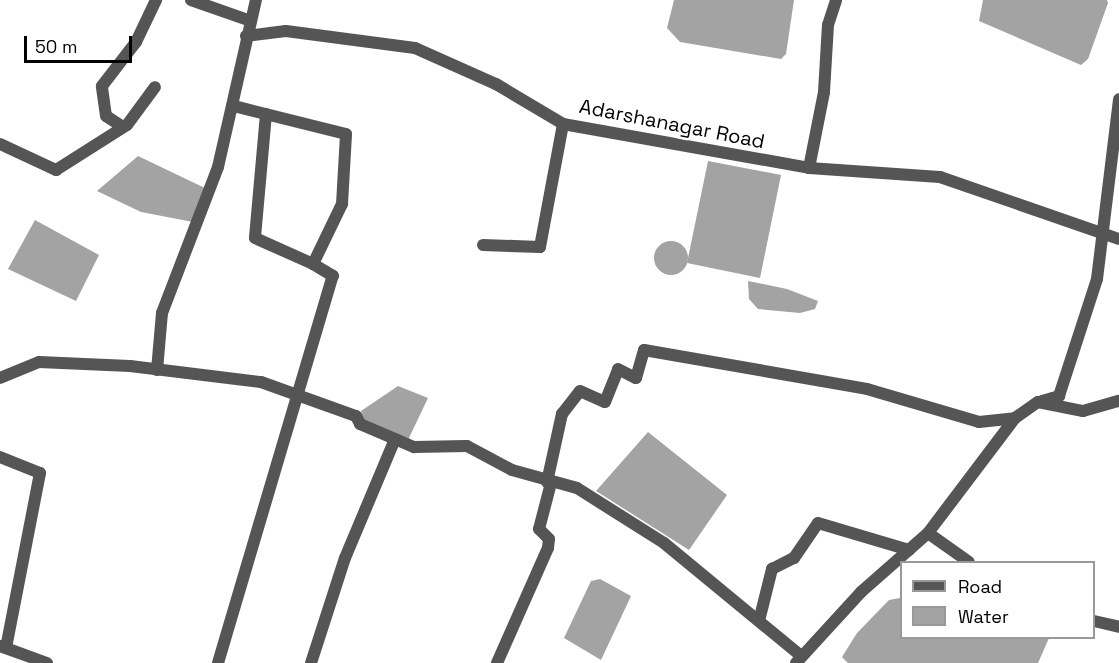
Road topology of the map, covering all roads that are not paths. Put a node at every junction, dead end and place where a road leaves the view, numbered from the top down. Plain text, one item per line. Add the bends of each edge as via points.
1 (156, 0) edge
2 (190, 0) edge
3 (256, 0) edge
4 (837, 0) edge
5 (248, 20) junction
6 (246, 36) junction
7 (154, 87) dead end
8 (1119, 99) edge
9 (234, 106) junction
10 (266, 114) junction
11 (563, 123) junction
12 (123, 127) junction
13 (0, 144) edge
14 (809, 168) junction
15 (1101, 234) junction
16 (1119, 239) edge
17 (483, 245) dead end
18 (313, 264) junction
19 (157, 370) junction
20 (0, 378) edge
21 (294, 391) junction
22 (1119, 401) edge
23 (1038, 402) junction
24 (1015, 418) junction
25 (395, 439) junction
26 (0, 457) edge
27 (549, 482) junction
28 (928, 533) junction
29 (909, 550) junction
30 (968, 561) edge
31 (759, 621) junction
32 (1095, 621) edge
33 (1119, 627) edge
34 (3, 647) edge
35 (799, 659) edge
36 (47, 663) edge
37 (218, 663) edge
38 (311, 663) edge
39 (497, 663) edge

1 - 12 street via 136,42 102,86 106,116
2 - 5 street
3 - 5 street
4 - 14 street via 828,25 824,92
5 - 6 street
6 - 9 street
6 - 11 street, Adarshanagar Road via 286,31 415,48 496,84
7 - 12 street
8 - 15 street
9 - 10 street
9 - 19 street via 201,219 162,313
10 - 18 street via 255,238
10 - 18 street via 346,134 342,204
11 - 14 street, Adarshanagar Road
11 - 17 street via 540,247
12 - 13 street via 56,170
14 - 15 street, Adarshanagar Road via 940,177
15 - 16 street, Adarshanagar Road
15 - 23 street via 1097,279 1059,396
18 - 21 street via 333,276
19 - 20 street via 39,362
19 - 21 street via 261,382
21 - 25 street via 356,416 360,424
21 - 37 street
22 - 23 street via 1083,411
23 - 24 street
24 - 27 street via 979,422 867,389 644,350 636,378 618,369 605,402 580,391 562,414
24 - 28 street
25 - 27 street via 414,447 467,446
25 - 38 street via 345,558
26 - 34 street via 40,473
27 - 31 street via 577,488 664,543
27 - 39 street via 539,529 549,539 548,548
28 - 29 street
28 - 30 street
29 - 31 street via 818,523 794,558 772,569
29 - 35 street
31 - 35 street
32 - 33 street
34 - 36 street

